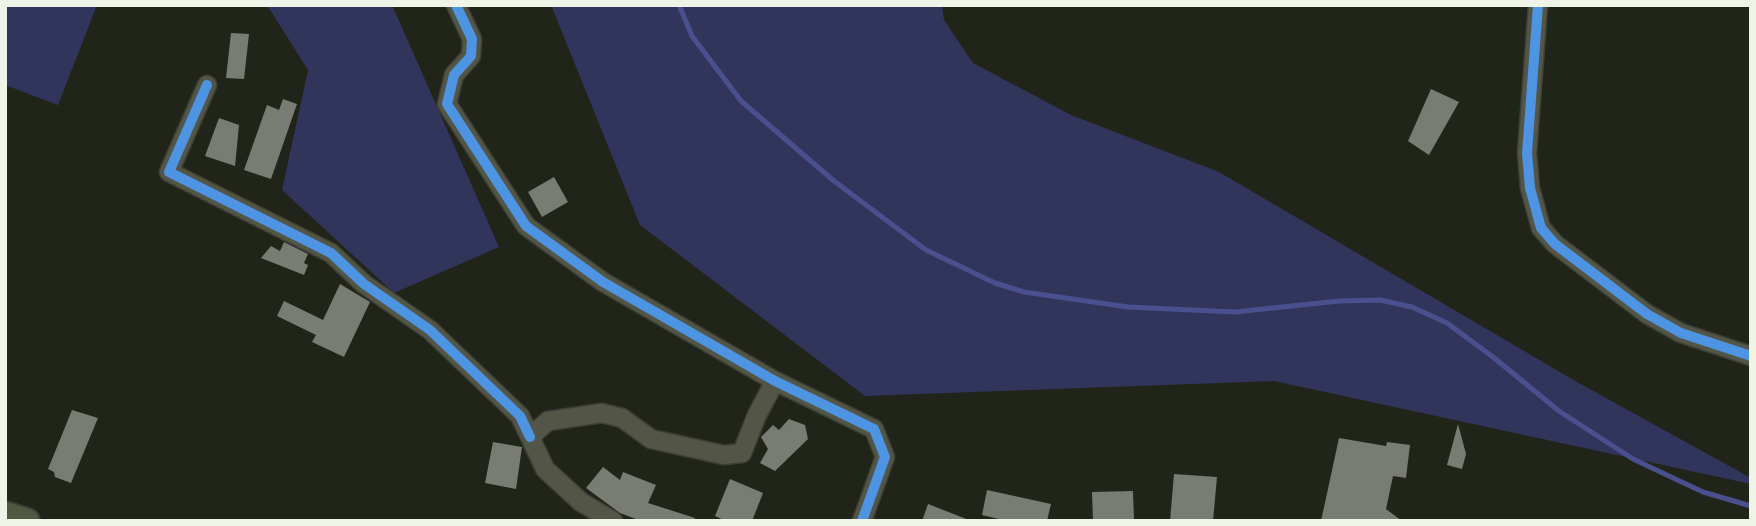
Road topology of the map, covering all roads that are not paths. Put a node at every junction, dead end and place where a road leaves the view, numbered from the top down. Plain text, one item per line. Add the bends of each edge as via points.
1 (456, 5) edge
2 (1538, 5) edge
3 (207, 85) dead end
4 (1751, 356) edge
5 (775, 380) junction
6 (530, 438) junction
7 (5, 514) edge
8 (27, 521) edge
9 (613, 521) edge
10 (862, 521) edge

1 - 5 street via 472,39 471,56 454,75 447,104 526,226 603,282
2 - 4 street via 1527,153 1541,228 1555,244 1647,314 1681,333
3 - 6 street via 169,173 331,253 364,284 430,330 520,416
5 - 6 street via 742,453 724,456 651,439 622,418 602,413 548,421
5 - 10 street via 874,429 885,457
6 - 9 street via 545,469 581,502
7 - 8 main road

